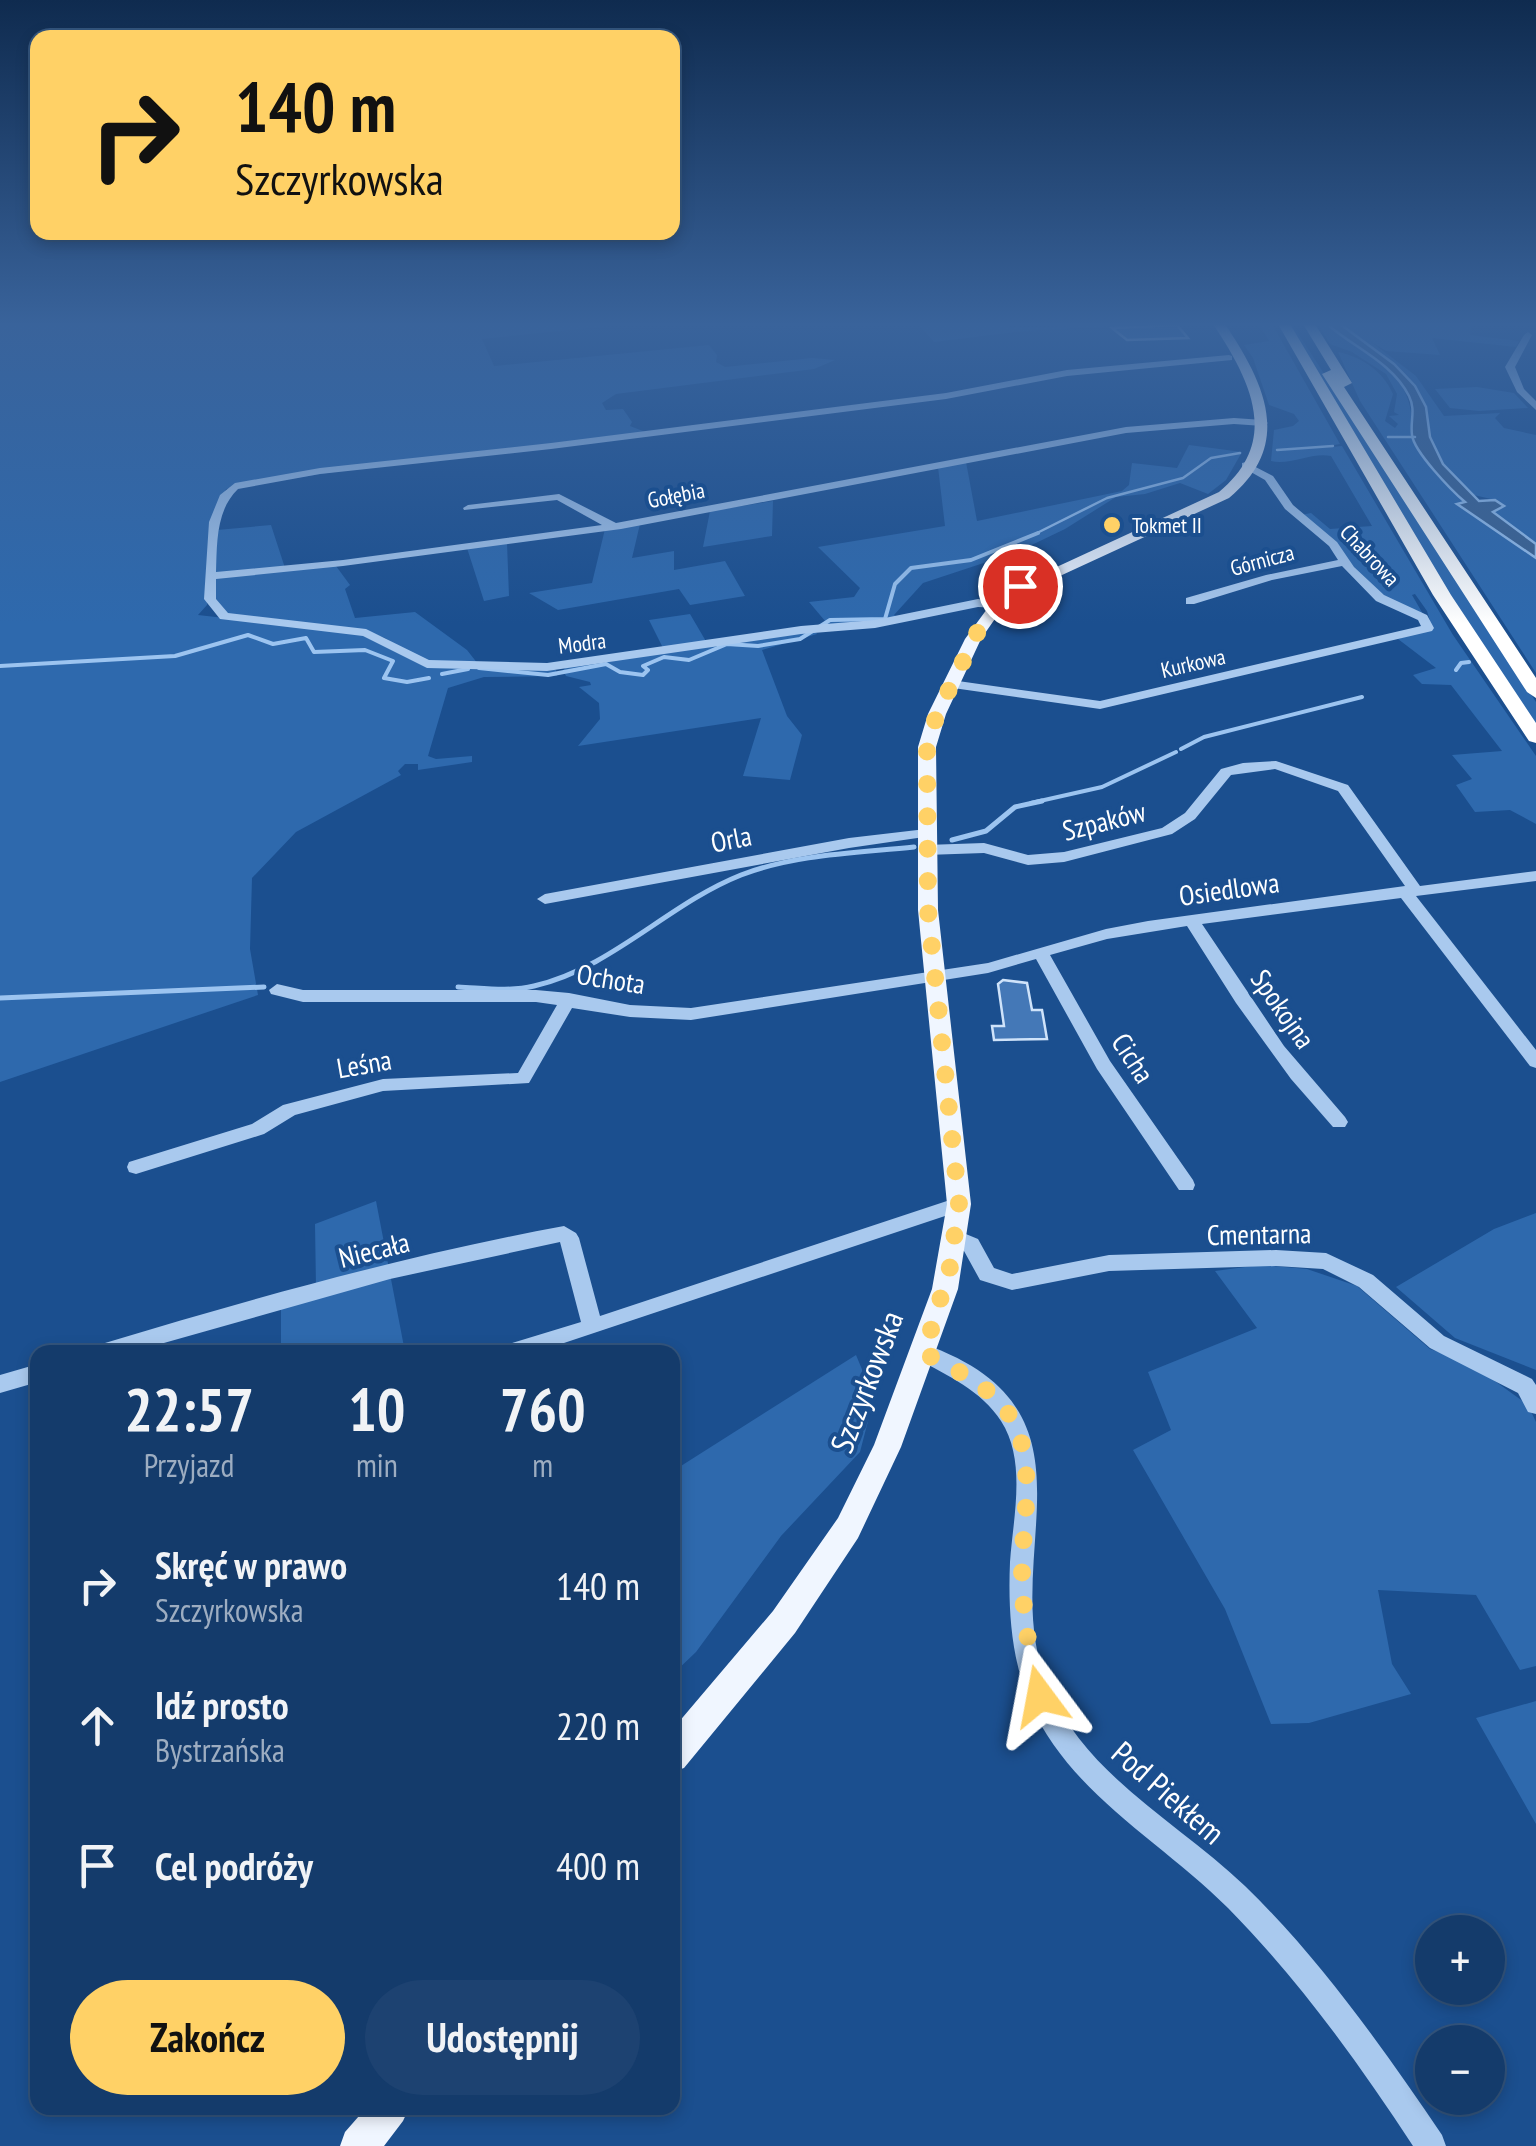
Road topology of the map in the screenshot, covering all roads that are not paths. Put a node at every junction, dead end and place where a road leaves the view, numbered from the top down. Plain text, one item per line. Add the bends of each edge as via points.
1 (724, 424) edge
2 (1202, 424) edge
3 (1257, 424) edge
4 (1342, 424) edge
5 (1364, 424) edge
6 (1249, 467) junction
7 (468, 508) dead end
8 (614, 527) junction
9 (1344, 562) junction
10 (211, 576) junction
11 (1190, 601) dead end
12 (995, 605) junction
13 (1423, 618) joint
14 (951, 684) junction
15 (1536, 692) edge
16 (1536, 737) edge
17 (926, 841) junction
18 (1536, 876) edge
19 (1410, 891) junction
20 (545, 899) dead end
21 (1191, 920) junction
22 (1042, 956) junction
23 (935, 976) junction
24 (278, 990) dead end
25 (569, 1000) junction
26 (1536, 1062) edge
27 (1339, 1122) dead end
28 (136, 1166) dead end
29 (1186, 1185) dead end
30 (959, 1204) junction
31 (956, 1238) junction
32 (593, 1326) junction
33 (128, 1345) edge
34 (532, 1345) edge
35 (924, 1353) junction
36 (30, 1375) edge
37 (0, 1384) edge
38 (1536, 1405) edge
39 (680, 1746) edge
40 (384, 2115) edge
41 (359, 2146) edge
42 (1431, 2146) edge

1 - 10 street via 235,486 217,516
2 - 8 street, Gołębia via 1068,439
3 - 6 main road via 1262,446
4 - 16 highway via 1442,595
5 - 15 highway
6 - 9 street, Chabrowa via 1270,478 1286,505 1333,544
6 - 12 main road via 1190,510 1020,586
7 - 8 street via 559,497
8 - 10 street, Gołębia
9 - 11 street, Górnicza
9 - 13 street, Chabrowa via 1390,605
10 - 12 street, Modra via 211,603 224,616 366,632 427,664 568,666
12 - 14 main road, Szczyrkowska
13 - 14 street, Kurkowa via 1428,626 1422,632 1100,705
14 - 17 main road, Szczyrkowska via 927,747
17 - 19 street, Szpaków via 1038,860 1098,849 1176,826 1226,772 1276,765 1348,794
17 - 20 street, Orla via 738,862
17 - 23 main road, Szczyrkowska
18 - 19 street, Osiedlowa
19 - 21 street, Osiedlowa
19 - 26 street, Szpaków
21 - 22 street, Osiedlowa via 1106,934
21 - 27 street, Spokojna via 1250,1016
22 - 23 street, Osiedlowa
22 - 29 street, Cicha via 1103,1066
23 - 25 street, Ochota via 691,1014
23 - 30 main road, Szczyrkowska
24 - 25 street, Ochota via 303,996
25 - 28 street, Leśna via 523,1079 383,1085 290,1110 258,1130
30 - 31 main road, Szczyrkowska
30 - 32 street
31 - 35 main road, Szczyrkowska
31 - 38 street, Cmentarna via 970,1246 987,1274 1012,1282 1109,1263 1326,1261 1366,1281 1437,1342 1525,1386
32 - 33 street, Niecała via 564,1234
32 - 34 street
35 - 39 main road, Szczyrkowska via 878,1468 838,1543 784,1622
35 - 42 street, Pod Piekłem via 997,1400 1020,1439 1024,1619 1040,1696 1055,1725 1096,1778 1272,1936 1388,2080
36 - 37 street
40 - 41 main road

